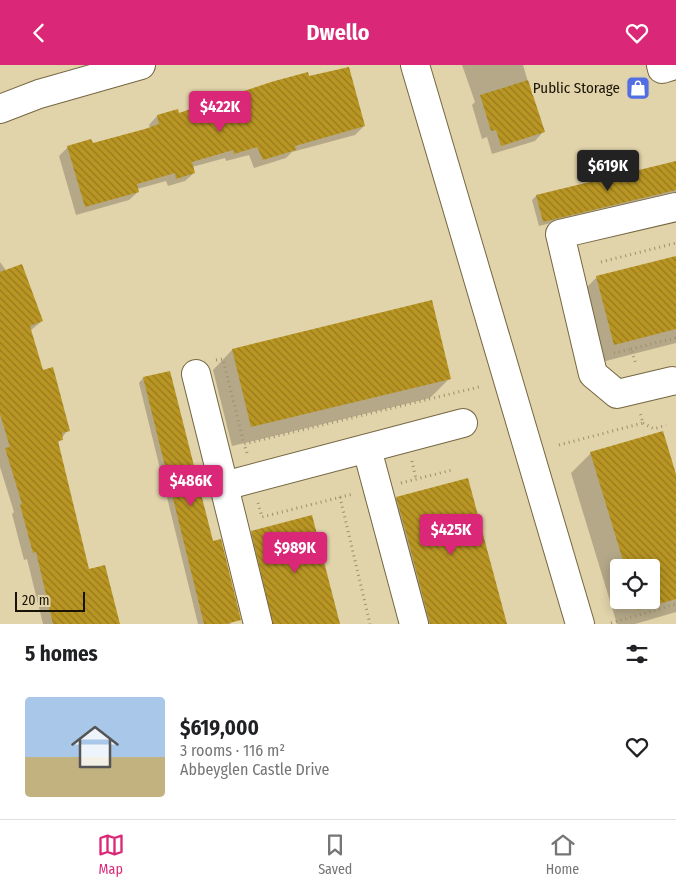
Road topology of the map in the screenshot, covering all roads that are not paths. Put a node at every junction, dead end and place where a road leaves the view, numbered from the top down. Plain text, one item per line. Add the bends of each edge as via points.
1 (141, 65) edge
2 (415, 65) edge
3 (660, 65) edge
4 (675, 65) edge
5 (68, 75) edge
6 (0, 109) edge
7 (676, 207) edge
8 (202, 368) road end
9 (675, 385) edge
10 (463, 423) dead end
11 (366, 449) junction
12 (224, 486) junction
13 (258, 624) edge
14 (414, 624) edge
15 (580, 624) edge

1 - 5 street
2 - 15 street
3 - 4 street via 662,69
5 - 6 street
7 - 9 street via 560,234 593,374 617,394
8 - 12 street
10 - 11 street
11 - 12 street
11 - 14 street
12 - 13 street

